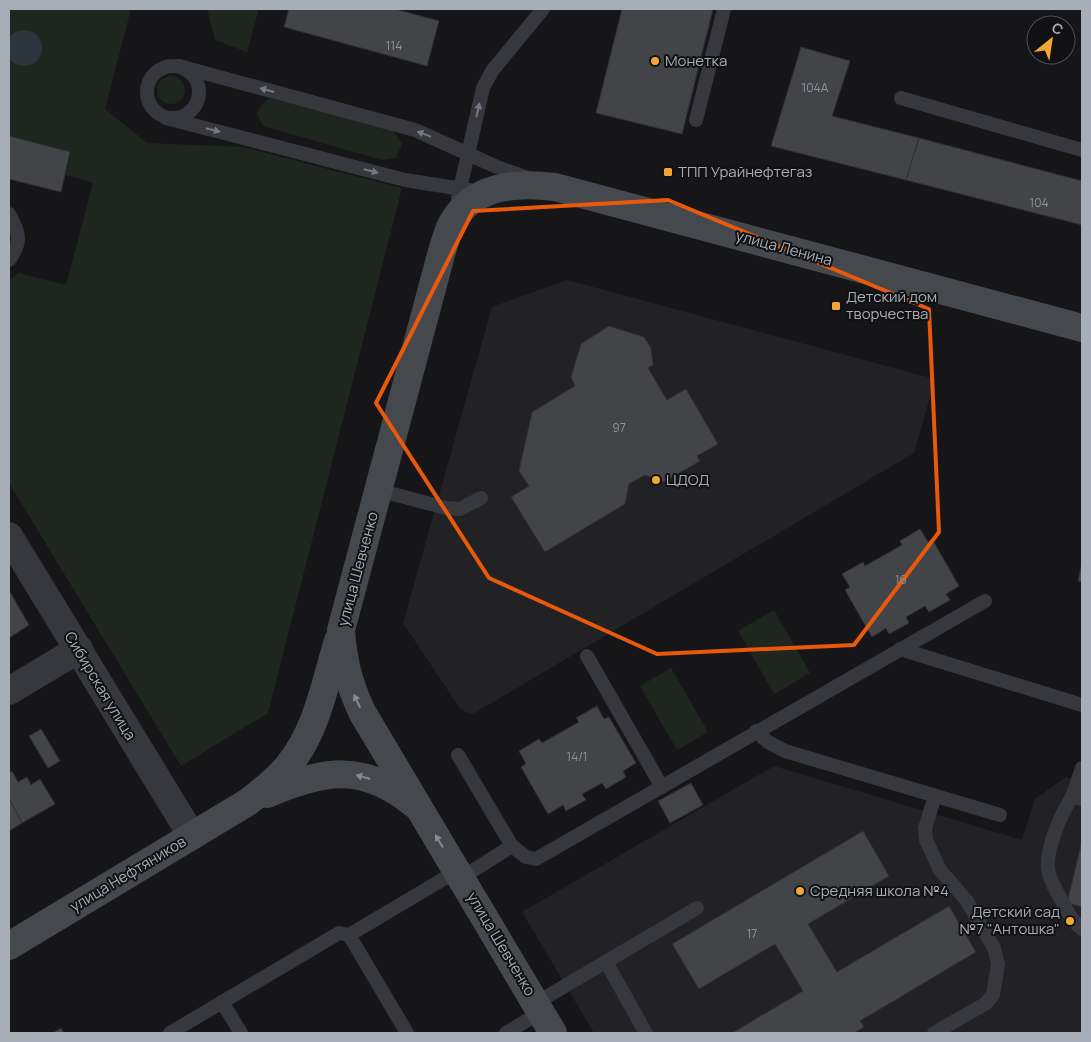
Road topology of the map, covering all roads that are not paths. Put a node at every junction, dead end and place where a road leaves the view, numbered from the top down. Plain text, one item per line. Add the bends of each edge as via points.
1 (543, 9) edge
2 (724, 9) edge
3 (179, 66) junction
4 (900, 98) dead end
5 (166, 118) junction
6 (696, 120) dead end
7 (1082, 150) edge
8 (468, 154) junction
9 (555, 187) junction
10 (472, 190) junction
11 (9, 214) edge
12 (9, 260) edge
13 (1082, 328) edge
14 (378, 490) junction
15 (481, 498) dead end
16 (9, 536) edge
17 (985, 601) dead end
18 (341, 630) junction
19 (900, 649) junction
20 (79, 650) junction
21 (587, 656) dead end
22 (9, 691) edge
23 (1082, 705) edge
24 (756, 730) junction
25 (458, 755) dead end
26 (1082, 768) edge
27 (662, 787) junction
28 (935, 796) junction
29 (1077, 798) edge
30 (248, 802) junction
31 (420, 809) junction
32 (1000, 815) dead end
33 (192, 836) junction
34 (512, 846) junction
35 (459, 875) junction
36 (698, 908) dead end
37 (1082, 929) edge
38 (349, 935) junction
39 (9, 946) edge
40 (606, 962) junction
41 (222, 1002) junction
42 (543, 1016) edge
43 (170, 1033) edge
44 (241, 1033) edge
45 (407, 1033) edge
46 (506, 1033) edge
47 (646, 1033) edge
48 (934, 1033) edge

8 -> 1 lane via 484,88 492,71
2 - 6 lane
3 - 5 lane via 159,69 147,85 146,96 150,106
3 - 5 lane via 196,78 199,99 186,115
8 -> 3 lane via 415,130
4 - 7 lane
5 -> 10 lane via 405,180
8 - 9 lane
8 - 10 lane
9 - 10 main road, улица Ленина via 522,184
9 - 13 main road, улица Ленина
10 - 14 main road, улица Шевченко via 451,225 442,251
11 - 12 lane via 18,232 17,246
14 - 15 lane via 446,508 460,509
14 - 18 main road, улица Шевченко
16 - 20 street, Сибирская улица
17 - 19 lane
18 - 30 main road, улица Нефтяников via 307,738 288,766
31 -> 18 main road, улица Шевченко via 350,686 342,653
19 - 23 lane
19 - 24 lane
20 - 22 street
20 - 33 street, Сибирская улица
21 - 27 lane
24 - 27 lane
24 - 28 lane via 768,742 785,751
25 - 34 lane
26 - 29 lane
27 - 34 lane via 536,859 526,857
28 - 32 lane
28 - 48 lane via 925,828 926,840 940,870 967,901 994,948 998,964 993,995 985,1004
29 - 37 lane via 1062,811 1048,858 1048,869 1072,921
31 -> 30 main road, улица Нефтяников via 381,784 340,773 311,777
30 - 33 main road, улица Нефтяников
35 -> 31 main road, улица Шевченко
33 - 39 main road, улица Нефтяников
34 - 35 lane
35 - 38 lane
35 - 42 main road, улица Шевченко
36 - 40 lane
38 - 41 lane via 339,933
38 - 45 lane
40 - 42 lane
40 - 47 lane
41 - 43 lane
41 - 44 lane
42 - 46 lane

